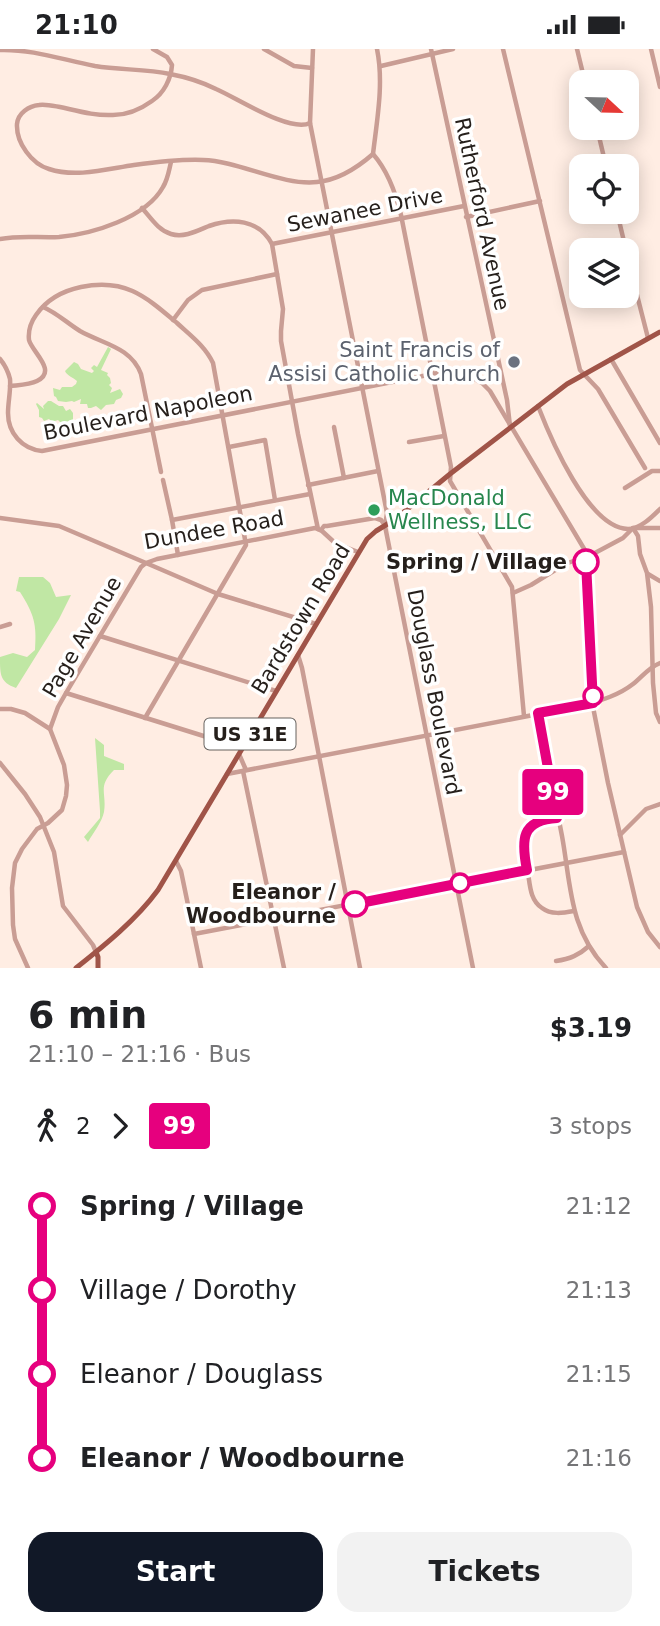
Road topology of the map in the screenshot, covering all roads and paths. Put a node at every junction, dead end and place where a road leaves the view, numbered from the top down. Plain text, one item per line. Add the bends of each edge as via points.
1 (153, 49) edge
2 (264, 49) edge
3 (313, 49) edge
4 (377, 49) edge
5 (453, 49) edge
6 (503, 49) edge
7 (578, 49) edge
8 (651, 49) edge
9 (0, 50) edge
10 (431, 52) edge
11 (381, 66) junction
12 (312, 68) junction
13 (583, 70) edge
14 (658, 72) edge
15 (171, 74) junction
16 (660, 87) edge
17 (310, 123) junction
18 (373, 154) junction
19 (171, 162) junction
20 (321, 181) junction
21 (540, 201) junction
22 (464, 206) junction
23 (142, 208) junction
24 (466, 217) junction
25 (402, 219) junction
26 (332, 233) junction
27 (0, 239) edge
28 (272, 244) junction
29 (277, 274) junction
30 (639, 302) edge
31 (43, 307) junction
32 (173, 320) junction
33 (660, 332) edge
34 (648, 338) junction
35 (0, 359) edge
36 (611, 359) junction
37 (584, 374) junction
38 (432, 375) junction
39 (10, 386) junction
40 (362, 388) junction
41 (292, 402) junction
42 (538, 406) junction
43 (223, 415) junction
44 (334, 427) dead end
45 (510, 427) junction
46 (660, 428) edge
47 (152, 429) junction
48 (653, 432) junction
49 (444, 436) junction
50 (409, 442) dead end
51 (660, 443) edge
52 (229, 447) junction
53 (645, 468) dead end
54 (378, 471) junction
55 (660, 471) edge
56 (161, 472) dead end
57 (450, 474) junction
58 (344, 478) junction
59 (163, 480) dead end
60 (308, 485) junction
61 (625, 488) dead end
62 (310, 494) junction
63 (275, 501) junction
64 (240, 508) junction
65 (660, 509) edge
66 (0, 518) edge
67 (172, 520) junction
68 (385, 526) junction
69 (633, 528) junction
70 (660, 528) edge
71 (318, 529) junction
72 (247, 541) junction
73 (358, 552) junction
74 (178, 555) junction
75 (586, 557) junction
76 (146, 563) junction
77 (648, 573) junction
78 (660, 581) edge
79 (513, 593) junction
80 (218, 594) junction
81 (10, 624) dead end
82 (316, 624) junction
83 (0, 627) edge
84 (100, 636) junction
85 (298, 654) junction
86 (178, 661) junction
87 (660, 663) edge
88 (652, 666) junction
89 (276, 691) junction
90 (66, 693) junction
91 (593, 703) junction
92 (0, 709) edge
93 (538, 713) junction
94 (524, 716) junction
95 (145, 718) junction
96 (660, 722) edge
97 (50, 729) junction
98 (427, 735) junction
99 (241, 751) junction
100 (318, 757) junction
101 (0, 763) edge
102 (245, 770) junction
103 (227, 774) junction
104 (660, 804) edge
105 (557, 818) junction
106 (44, 825) junction
107 (620, 835) junction
108 (624, 852) junction
109 (175, 860) junction
110 (565, 863) junction
111 (527, 870) junction
112 (456, 884) junction
113 (348, 905) junction
114 (574, 911) junction
115 (274, 919) junction
116 (194, 934) junction
117 (589, 946) junction
118 (660, 947) edge
119 (96, 951) junction
120 (556, 961) dead end
121 (28, 968) edge
122 (76, 968) edge
123 (98, 968) edge
124 (201, 968) edge
125 (284, 968) edge
126 (360, 968) edge
127 (473, 968) edge
128 (606, 968) edge

1 - 15 street via 171,62
2 - 12 street via 294,65
3 - 12 street, Douglass Boulevard
4 - 11 street
5 - 10 street
6 - 21 street
7 - 13 street
8 - 14 street
9 - 15 street
10 - 11 street
10 - 22 street, Rutherford Avenue
11 - 18 street
12 - 17 street, Douglass Boulevard
14 - 16 street
15 - 17 street via 206,84 276,118
15 - 19 street via 157,97 132,112 101,115 39,105 24,112 17,124 30,156 51,170 89,172
17 - 20 street, Douglass Boulevard
18 - 20 street via 349,172
18 - 25 street via 397,197
19 - 20 street via 217,161 283,178
19 - 23 street via 163,188
20 - 26 street, Douglass Boulevard
21 - 24 street, Sewanee Drive
21 - 37 street
22 - 24 street, Rutherford Avenue
22 - 25 street, Sewanee Drive
23 - 27 street via 114,224 81,234
23 - 28 street via 169,233 184,235 221,223 244,222 261,229
24 - 45 street, Rutherford Avenue via 508,400
25 - 26 street, Sewanee Drive
25 - 38 street
26 - 28 street, Sewanee Drive
26 - 40 street, Douglass Boulevard
28 - 29 street
29 - 32 street via 202,290
29 - 41 street via 283,309 281,341
30 - 34 street
31 - 32 street via 69,290 107,284 133,291
31 - 39 street via 32,321 29,336 44,363 44,373 35,382
31 - 47 street via 132,358 141,374
32 - 43 street via 198,341 213,363
33 - 34 main road, Bardstown Road / US 31E
34 - 36 main road, Bardstown Road / US 31E
35 - 39 street, Boulevard Napoleon
36 - 37 main road, Bardstown Road / US 31E
36 - 48 street
37 - 42 main road, Bardstown Road / US 31E
37 - 53 street via 598,389
38 - 40 street, Boulevard Napoleon
38 - 45 street, Boulevard Napoleon via 455,372 478,381 493,394
38 - 49 street
39 - 47 street, Boulevard Napoleon via 11,428 33,449
40 - 41 street, Boulevard Napoleon
40 - 54 street, Douglass Boulevard
41 - 43 street, Boulevard Napoleon
41 - 60 street
42 - 45 main road, Bardstown Road / US 31E
42 - 69 street via 579,489 613,524
43 - 47 street, Boulevard Napoleon
43 - 52 street
44 - 58 street
45 - 57 main road, Bardstown Road / US 31E
45 - 75 street, Boulevard Napoleon
46 - 48 street
47 - 56 street
48 - 51 street
49 - 50 street
49 - 57 street
52 - 63 street via 265,440
52 - 64 street
54 - 58 street
54 - 68 street, Douglass Boulevard via 387,513
55 - 61 street
57 - 68 main road, Bardstown Road / US 31E
57 - 79 street
58 - 60 street
59 - 67 street
60 - 62 street
62 - 63 street
62 - 71 street
63 - 64 street
64 - 67 street
64 - 72 street
65 - 69 street
66 - 76 street, Dundee Road via 59,526
67 - 74 street
68 - 71 street, Dundee Road via 375,518
68 - 73 main road, Bardstown Road / US 31E
68 - 98 street, Douglass Boulevard
69 - 70 street
69 - 75 street
69 - 77 street
71 - 72 street, Dundee Road
71 - 73 street via 335,543
72 - 74 street, Dundee Road
72 - 80 street
73 - 82 main road, Bardstown Road / US 31E
74 - 76 street, Dundee Road
75 - 79 street
75 - 91 street
76 - 80 street
76 - 84 street, Page Avenue
77 - 78 street
77 - 88 street
79 - 94 street
80 - 82 street
80 - 86 street
81 - 83 street
82 - 85 main road, Bardstown Road / US 31E
84 - 86 street
84 - 90 street, Page Avenue
85 - 89 main road, Bardstown Road / US 31E
85 - 100 street
86 - 89 street
86 - 95 street
87 - 88 street
88 - 91 street via 624,690
88 - 96 street
89 - 99 main road, Bardstown Road / US 31E
90 - 95 street
90 - 97 street, Page Avenue
91 - 93 street
91 - 107 street
92 - 97 street via 25,713
93 - 94 street
93 - 105 street
94 - 98 street
95 - 99 street
97 - 106 street via 64,765 67,792 60,813
98 - 100 street
98 - 112 street, Douglass Boulevard
99 - 102 street
99 - 103 main road, Bardstown Road / US 31E
100 - 102 street
100 - 113 street
101 - 106 street
102 - 103 street
102 - 115 street
103 - 109 main road, Bardstown Road / US 31E
104 - 107 street via 646,809
105 - 110 street
105 - 111 street via 536,823 526,832
106 - 119 street via 54,852 62,906
106 - 121 street via 22,849 14,871 12,925
107 - 108 street
108 - 110 street
108 - 118 street via 641,919
109 - 116 street
109 - 119 main road, Bardstown Road / US 31E via 148,903
110 - 111 street
110 - 114 street
111 - 112 street
111 - 114 street via 539,906 552,913
112 - 113 street
112 - 127 street, Douglass Boulevard
113 - 115 street
113 - 126 street
114 - 117 street
115 - 116 street
115 - 125 street
116 - 124 street
117 - 120 street
117 - 128 street
119 - 122 main road, Bardstown Road / US 31E
119 - 123 main road

